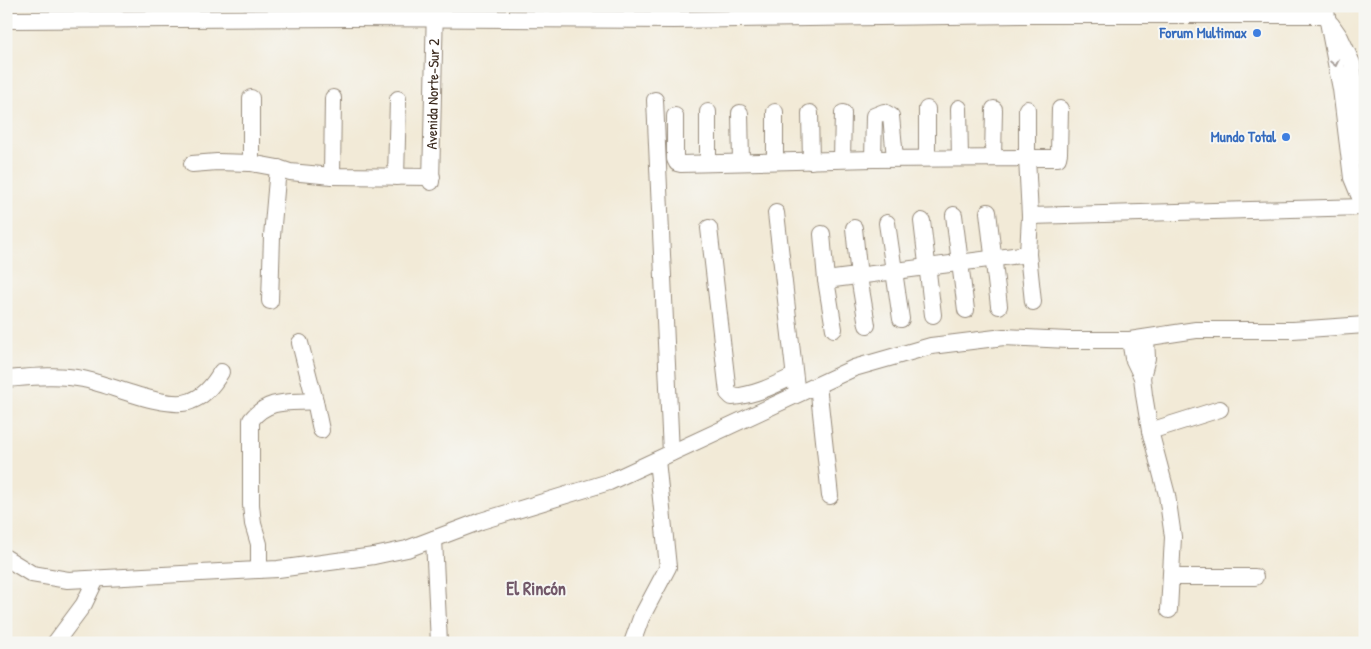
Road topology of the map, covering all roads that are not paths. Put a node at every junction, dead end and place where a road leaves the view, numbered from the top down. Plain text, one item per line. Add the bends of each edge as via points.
1 (1326, 11) edge
2 (435, 12) edge
3 (674, 13) edge
4 (6, 20) edge
5 (1349, 91) junction
6 (251, 98) dead end
7 (333, 98) dead end
8 (398, 99) dead end
9 (655, 100) dead end
10 (959, 108) dead end
11 (994, 109) dead end
12 (1027, 109) dead end
13 (1060, 109) dead end
14 (927, 110) dead end
15 (708, 112) dead end
16 (775, 112) dead end
17 (740, 113) dead end
18 (810, 113) dead end
19 (843, 114) dead end
20 (675, 116) dead end
21 (895, 158) junction
22 (927, 158) junction
23 (960, 158) junction
24 (993, 158) junction
25 (1027, 158) junction
26 (873, 159) junction
27 (842, 160) junction
28 (775, 161) junction
29 (810, 161) junction
30 (1365, 161) edge
31 (741, 162) junction
32 (251, 163) junction
33 (708, 163) junction
34 (192, 164) dead end
35 (278, 168) junction
36 (332, 172) junction
37 (396, 172) junction
38 (1365, 207) edge
39 (988, 212) dead end
40 (776, 213) dead end
41 (954, 215) dead end
42 (1030, 216) junction
43 (922, 221) dead end
44 (887, 223) dead end
45 (708, 228) dead end
46 (854, 228) dead end
47 (822, 234) dead end
48 (1028, 254) junction
49 (993, 258) junction
50 (959, 263) junction
51 (926, 266) junction
52 (893, 272) junction
53 (859, 276) junction
54 (826, 280) junction
55 (270, 302) dead end
56 (1033, 302) dead end
57 (999, 306) dead end
58 (966, 310) dead end
59 (934, 315) dead end
60 (901, 319) dead end
61 (867, 325) dead end
62 (1365, 325) edge
63 (834, 329) dead end
64 (1138, 340) junction
65 (300, 344) dead end
66 (221, 372) dead end
67 (794, 376) junction
68 (6, 378) edge
69 (818, 385) junction
70 (798, 394) junction
71 (315, 401) junction
72 (1220, 409) dead end
73 (321, 430) dead end
74 (1150, 431) junction
75 (664, 456) junction
76 (830, 496) dead end
77 (434, 539) junction
78 (6, 558) edge
79 (259, 570) junction
80 (1171, 577) junction
81 (1255, 578) dead end
82 (96, 579) junction
83 (1169, 610) dead end
84 (55, 643) edge
85 (439, 643) edge
86 (632, 643) edge

1 - 3 street via 1020,15
1 - 5 street
2 - 3 street
2 - 4 street
2 - 37 street, Avenida Norte-Sur 2 via 432,175
5 - 30 street
5 - 38 street via 1352,178
6 - 32 street
7 - 36 street
8 - 37 street
9 - 75 street
10 - 23 street
11 - 24 street
12 - 25 street
13 - 25 street via 1058,158
14 - 22 street
15 - 33 street
16 - 28 street
17 - 31 street
18 - 29 street
19 - 27 street
20 - 33 street via 677,163
21 - 22 street
21 - 26 street
21 - 26 street via 891,116 884,112 874,116
22 - 23 street
23 - 24 street
24 - 25 street
25 - 42 street
26 - 27 street
27 - 29 street
28 - 29 street
28 - 31 street
31 - 33 street
32 - 34 street
32 - 35 street
35 - 36 street via 291,165
35 - 55 street
36 - 37 street
38 - 42 street
39 - 49 street
40 - 67 street
41 - 50 street
42 - 48 street
43 - 51 street
44 - 52 street
45 - 67 street via 728,393 732,397 750,395
46 - 53 street
47 - 54 street
48 - 49 street
48 - 56 street
49 - 50 street
49 - 57 street
50 - 51 street
50 - 58 street
51 - 52 street
51 - 59 street
52 - 53 street
52 - 60 street
53 - 54 street
53 - 61 street
54 - 63 street
62 - 64 street via 1293,330 1196,330
64 - 69 street via 1004,336 931,346 854,368
64 - 74 street via 1147,358 1142,377
65 - 71 street
66 - 68 street via 212,388 183,403 153,399 83,379
67 - 70 street
69 - 70 street
69 - 76 street
70 - 75 street
71 - 73 street
71 - 79 street via 276,402 256,413 251,420 251,505 259,544
72 - 74 street
74 - 80 street via 1170,514 1173,537
75 - 77 street via 609,482 505,513
75 - 86 street via 668,567 641,618
77 - 79 street via 374,556
77 - 85 street
78 - 82 street via 32,574 68,580
79 - 82 street
80 - 81 street
80 - 83 street
82 - 84 street via 84,604

